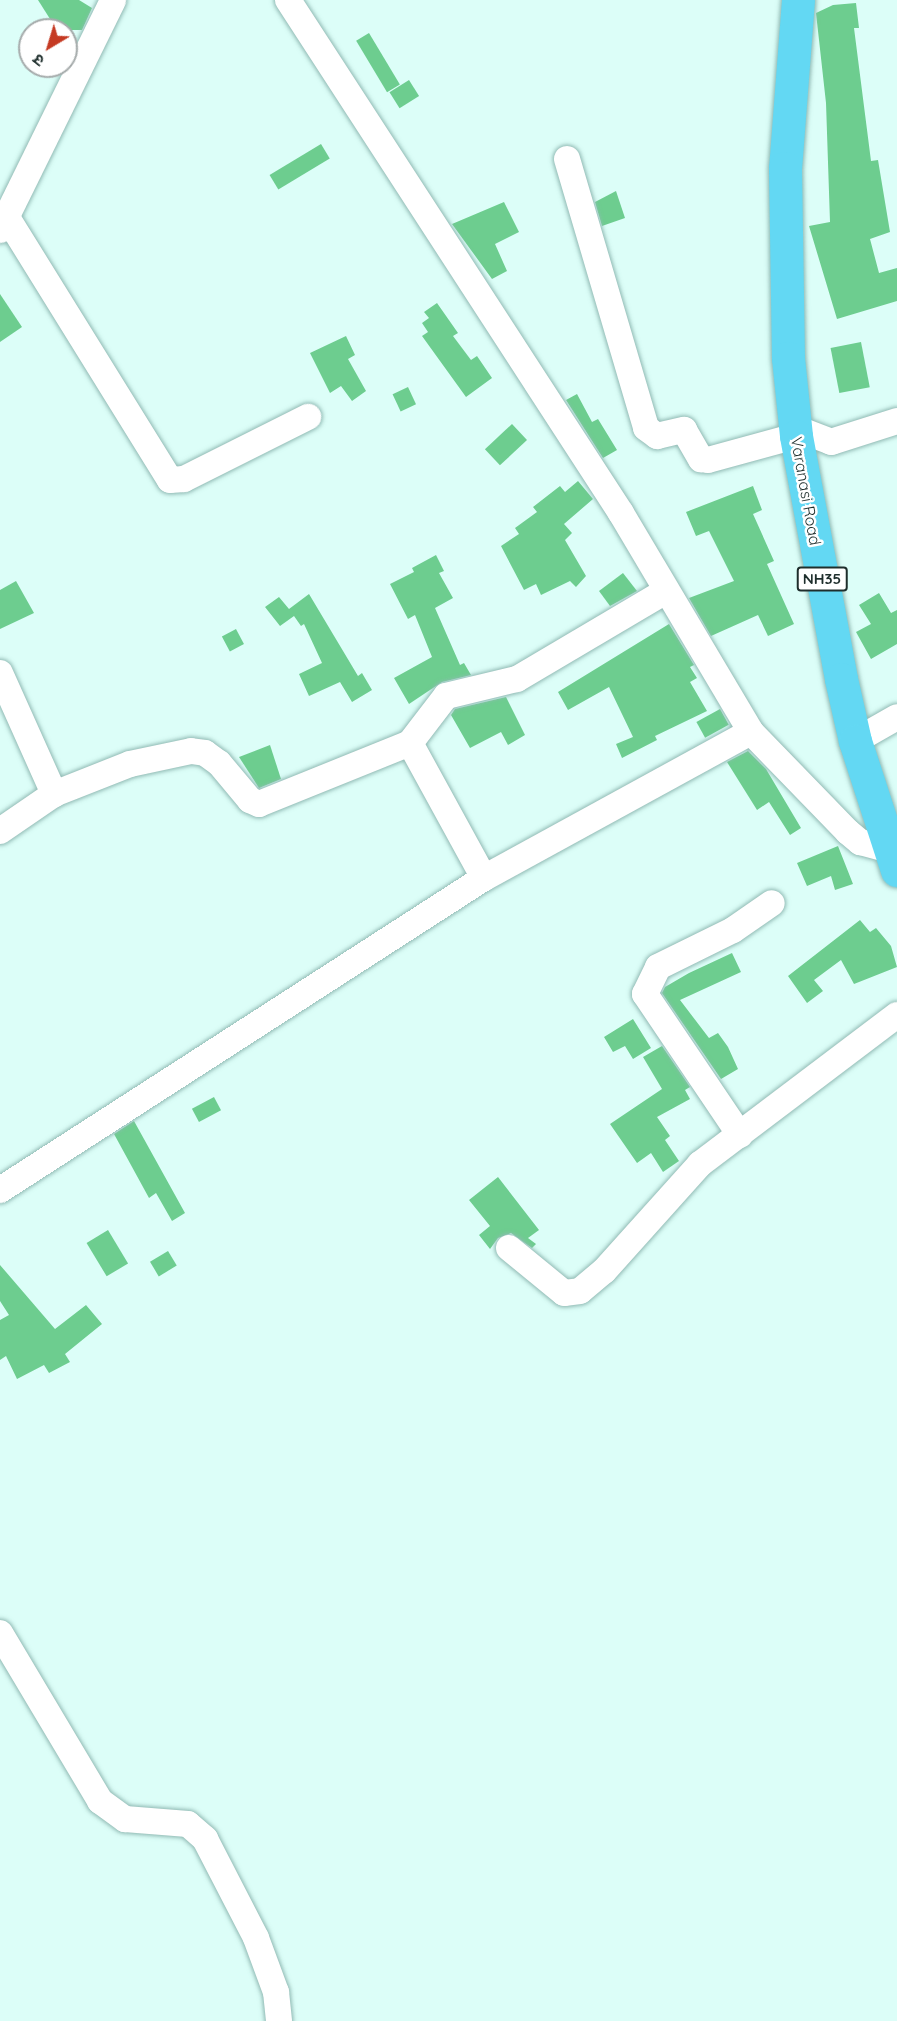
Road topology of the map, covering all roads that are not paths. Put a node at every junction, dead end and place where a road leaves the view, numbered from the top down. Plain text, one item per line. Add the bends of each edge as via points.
1 (113, 0) edge
2 (288, 0) edge
3 (798, 0) edge
4 (567, 159) dead end
5 (4, 225) edge
6 (308, 417) dead end
7 (897, 422) edge
8 (796, 432) junction
9 (666, 591) junction
10 (0, 673) edge
11 (897, 717) edge
12 (751, 732) junction
13 (855, 741) junction
14 (411, 743) junction
15 (54, 794) junction
16 (0, 831) edge
17 (893, 860) edge
18 (484, 878) junction
19 (772, 903) dead end
20 (897, 1015) edge
21 (740, 1135) junction
22 (0, 1190) edge
23 (509, 1248) dead end
24 (0, 1634) edge
25 (7, 1661) edge
26 (279, 2021) edge

1 - 5 street
2 - 9 street via 621,513
3 - 8 highway, Varanasi Road / NH35 via 785,168 788,358
4 - 8 street via 646,428 657,436 684,430 701,459 708,460
5 - 6 street via 170,480 184,479
7 - 8 street via 831,442
8 - 13 highway, Varanasi Road / NH35
9 - 12 street
9 - 14 street via 517,679 446,696
10 - 15 street
11 - 13 street
12 - 17 street via 848,832
12 - 18 street
13 - 17 highway, Varanasi Road / NH35
14 - 15 street via 259,804 250,800 213,757 191,751 130,764
14 - 18 street
15 - 16 street
18 - 22 street
19 - 21 street via 733,930 658,967 645,994
20 - 21 street
21 - 23 street via 700,1164 604,1271 580,1291 564,1293
24 - 25 street
25 - 26 street via 100,1802 113,1814 125,1819 188,1824 204,1839 256,1938 276,1992

